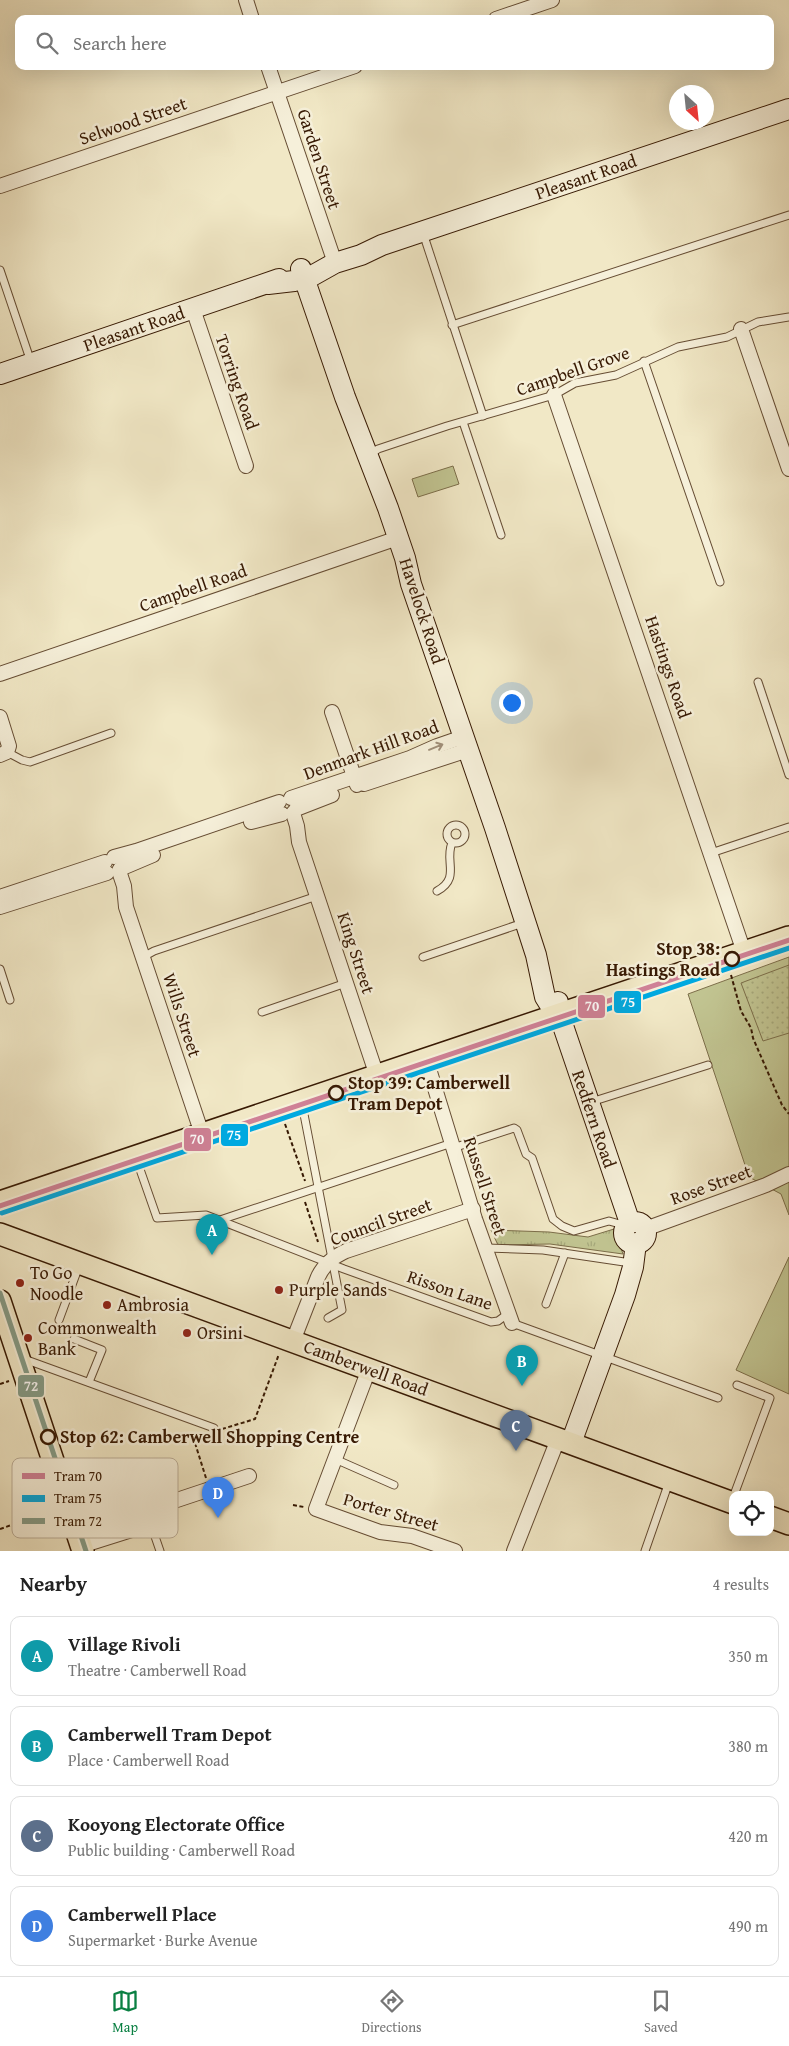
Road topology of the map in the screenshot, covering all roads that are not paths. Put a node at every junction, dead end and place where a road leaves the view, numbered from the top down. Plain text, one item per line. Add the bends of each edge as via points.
1 (246, 0) edge
2 (552, 0) edge
3 (251, 15) edge
4 (508, 15) edge
5 (269, 70) edge
6 (343, 70) edge
7 (277, 93) junction
8 (789, 109) edge
9 (0, 186) edge
10 (789, 215) edge
11 (423, 232) junction
12 (333, 258) junction
13 (0, 270) edge
14 (303, 274) junction
15 (193, 309) junction
16 (789, 318) edge
17 (452, 325) junction
18 (741, 329) junction
19 (644, 361) junction
20 (31, 363) junction
21 (0, 374) edge
22 (554, 395) junction
23 (483, 416) junction
24 (463, 422) junction
25 (367, 457) junction
26 (246, 466) dead end
27 (789, 469) edge
28 (501, 535) dead end
29 (398, 538) junction
30 (720, 582) dead end
31 (0, 674) edge
32 (758, 682) dead end
33 (332, 712) dead end
34 (0, 717) edge
35 (111, 733) dead end
36 (465, 743) junction
37 (3, 754) edge
38 (789, 775) edge
39 (356, 782) junction
40 (288, 809) junction
41 (789, 827) edge
42 (452, 843) dead end
43 (711, 853) junction
44 (112, 868) junction
45 (437, 891) dead end
46 (317, 896) junction
47 (0, 897) edge
48 (0, 907) edge
49 (526, 922) junction
50 (789, 937) edge
51 (744, 952) junction
52 (143, 957) junction
53 (423, 957) dead end
54 (0, 969) edge
55 (346, 983) junction
56 (10, 1000) dead end
57 (262, 1012) dead end
58 (559, 1014) junction
59 (426, 1059) junction
60 (708, 1064) dead end
61 (377, 1076) junction
62 (302, 1101) junction
63 (589, 1103) junction
64 (202, 1134) junction
65 (453, 1146) junction
66 (136, 1157) junction
67 (789, 1174) edge
68 (318, 1187) junction
69 (0, 1202) edge
70 (474, 1209) junction
71 (220, 1220) junction
72 (634, 1230) junction
73 (0, 1234) edge
74 (486, 1248) junction
75 (565, 1253) junction
76 (329, 1261) junction
77 (80, 1263) junction
78 (634, 1264) junction
79 (0, 1301) edge
80 (546, 1304) dead end
81 (328, 1318) dead end
82 (511, 1318) junction
83 (59, 1320) dead end
84 (74, 1339) dead end
85 (289, 1340) junction
86 (603, 1355) junction
87 (19, 1357) junction
88 (369, 1369) junction
89 (89, 1382) junction
90 (737, 1385) dead end
91 (718, 1398) dead end
92 (214, 1428) dead end
93 (564, 1441) junction
94 (52, 1458) edge
95 (335, 1460) junction
96 (249, 1476) dead end
97 (670, 1480) junction
98 (394, 1485) dead end
99 (736, 1491) edge
100 (729, 1498) edge
101 (178, 1500) edge
102 (774, 1518) edge
103 (789, 1524) edge
104 (110, 1538) edge
105 (156, 1538) edge
106 (82, 1549) edge
107 (160, 1551) edge
108 (455, 1551) edge
109 (514, 1551) edge
110 (645, 1551) edge

1 - 3 street
2 - 4 street
5 - 7 street, Garden Street
6 - 7 street, Selwood Street
7 - 9 street, Selwood Street
7 - 12 street, Garden Street
8 - 11 street, Pleasant Road
10 - 17 lane
11 - 12 street, Pleasant Road
11 - 17 lane
12 - 14 street, Pleasant Road
13 - 20 lane
14 - 15 street, Pleasant Road
14 - 25 street, Havelock Road
15 - 20 street, Pleasant Road
15 - 26 street, Torring Road
16 - 18 lane, Campbell Grove via 758,322
17 - 23 lane
18 - 19 lane, Campbell Grove via 727,337 678,347
18 - 27 street
19 - 22 lane, Campbell Grove via 616,375 575,383
19 - 30 lane
20 - 21 street, Pleasant Road
22 - 23 lane, Campbell Grove
22 - 43 street, Hastings Road
23 - 24 lane, Campbell Grove
24 - 25 lane, Campbell Grove via 378,449
24 - 28 lane
25 - 29 street, Havelock Road
29 - 31 street, Campbell Road
29 - 36 street, Havelock Road
32 - 38 lane
33 - 39 street
34 - 37 street via 9,743
35 - 37 lane via 30,762
36 - 39 street, Denmark Hill Road
36 - 49 street, Havelock Road
39 - 40 street, Denmark Hill Road
40 - 44 street, Denmark Hill Road via 136,852
40 - 46 street, King Street via 297,826
41 - 43 lane
42 - 45 lane via 449,880
43 - 51 street, Hastings Road
44 - 47 street, Denmark Hill Road
44 - 48 street, Denmark Hill Road
44 - 52 street, Wills Street via 124,886 126,906
46 - 52 lane
46 - 55 street, King Street
49 - 53 lane
49 - 58 street, Havelock Road via 536,955 554,990
50 - 51 main road
51 - 58 main road
52 - 64 street, Wills Street
54 - 56 lane
55 - 57 lane
55 - 61 street, King Street
58 - 59 main road
58 - 63 street, Redfern Road
59 - 61 main road
59 - 65 street, Russell Street
60 - 63 lane
61 - 62 main road
62 - 64 main road
62 - 68 lane
63 - 72 street, Redfern Road
64 - 66 main road
65 - 68 lane
65 - 70 street, Russell Street
65 - 72 lane via 514,1128 526,1154 532,1158 553,1219 574,1231 610,1221
66 - 69 main road
66 - 71 lane, Risson Lane via 157,1218 206,1216
67 - 72 street, Rose Street via 718,1203
68 - 71 lane
68 - 76 lane
70 - 74 street, Russell Street
70 - 76 street, Council Street via 346,1251
71 - 76 lane, Risson Lane
72 - 78 street, Redfern Road
73 - 77 main road, Camberwell Road
74 - 75 lane
74 - 82 street, Russell Street
75 - 78 lane
75 - 80 lane
76 - 81 lane via 342,1310
76 - 82 lane, Risson Lane via 491,1322
76 - 85 street, Council Street via 318,1277
77 - 83 lane
77 - 85 main road, Camberwell Road
78 - 86 street, Redfern Road
79 - 87 main road
82 - 86 lane, Risson Lane
84 - 89 lane via 102,1350
85 - 88 main road, Camberwell Road
86 - 91 lane, Risson Lane
86 - 93 street, Redfern Road
87 - 89 lane
87 - 94 main road
88 - 93 main road, Camberwell Road
88 - 95 street
89 - 92 lane
90 - 99 lane via 770,1398
93 - 97 main road, Camberwell Road
93 - 109 street
95 - 98 lane
95 - 108 street, Porter Street via 316,1508 380,1532 412,1536
96 - 101 street
97 - 100 main road, Camberwell Road
97 - 110 lane
102 - 103 main road
104 - 106 street
105 - 107 lane

